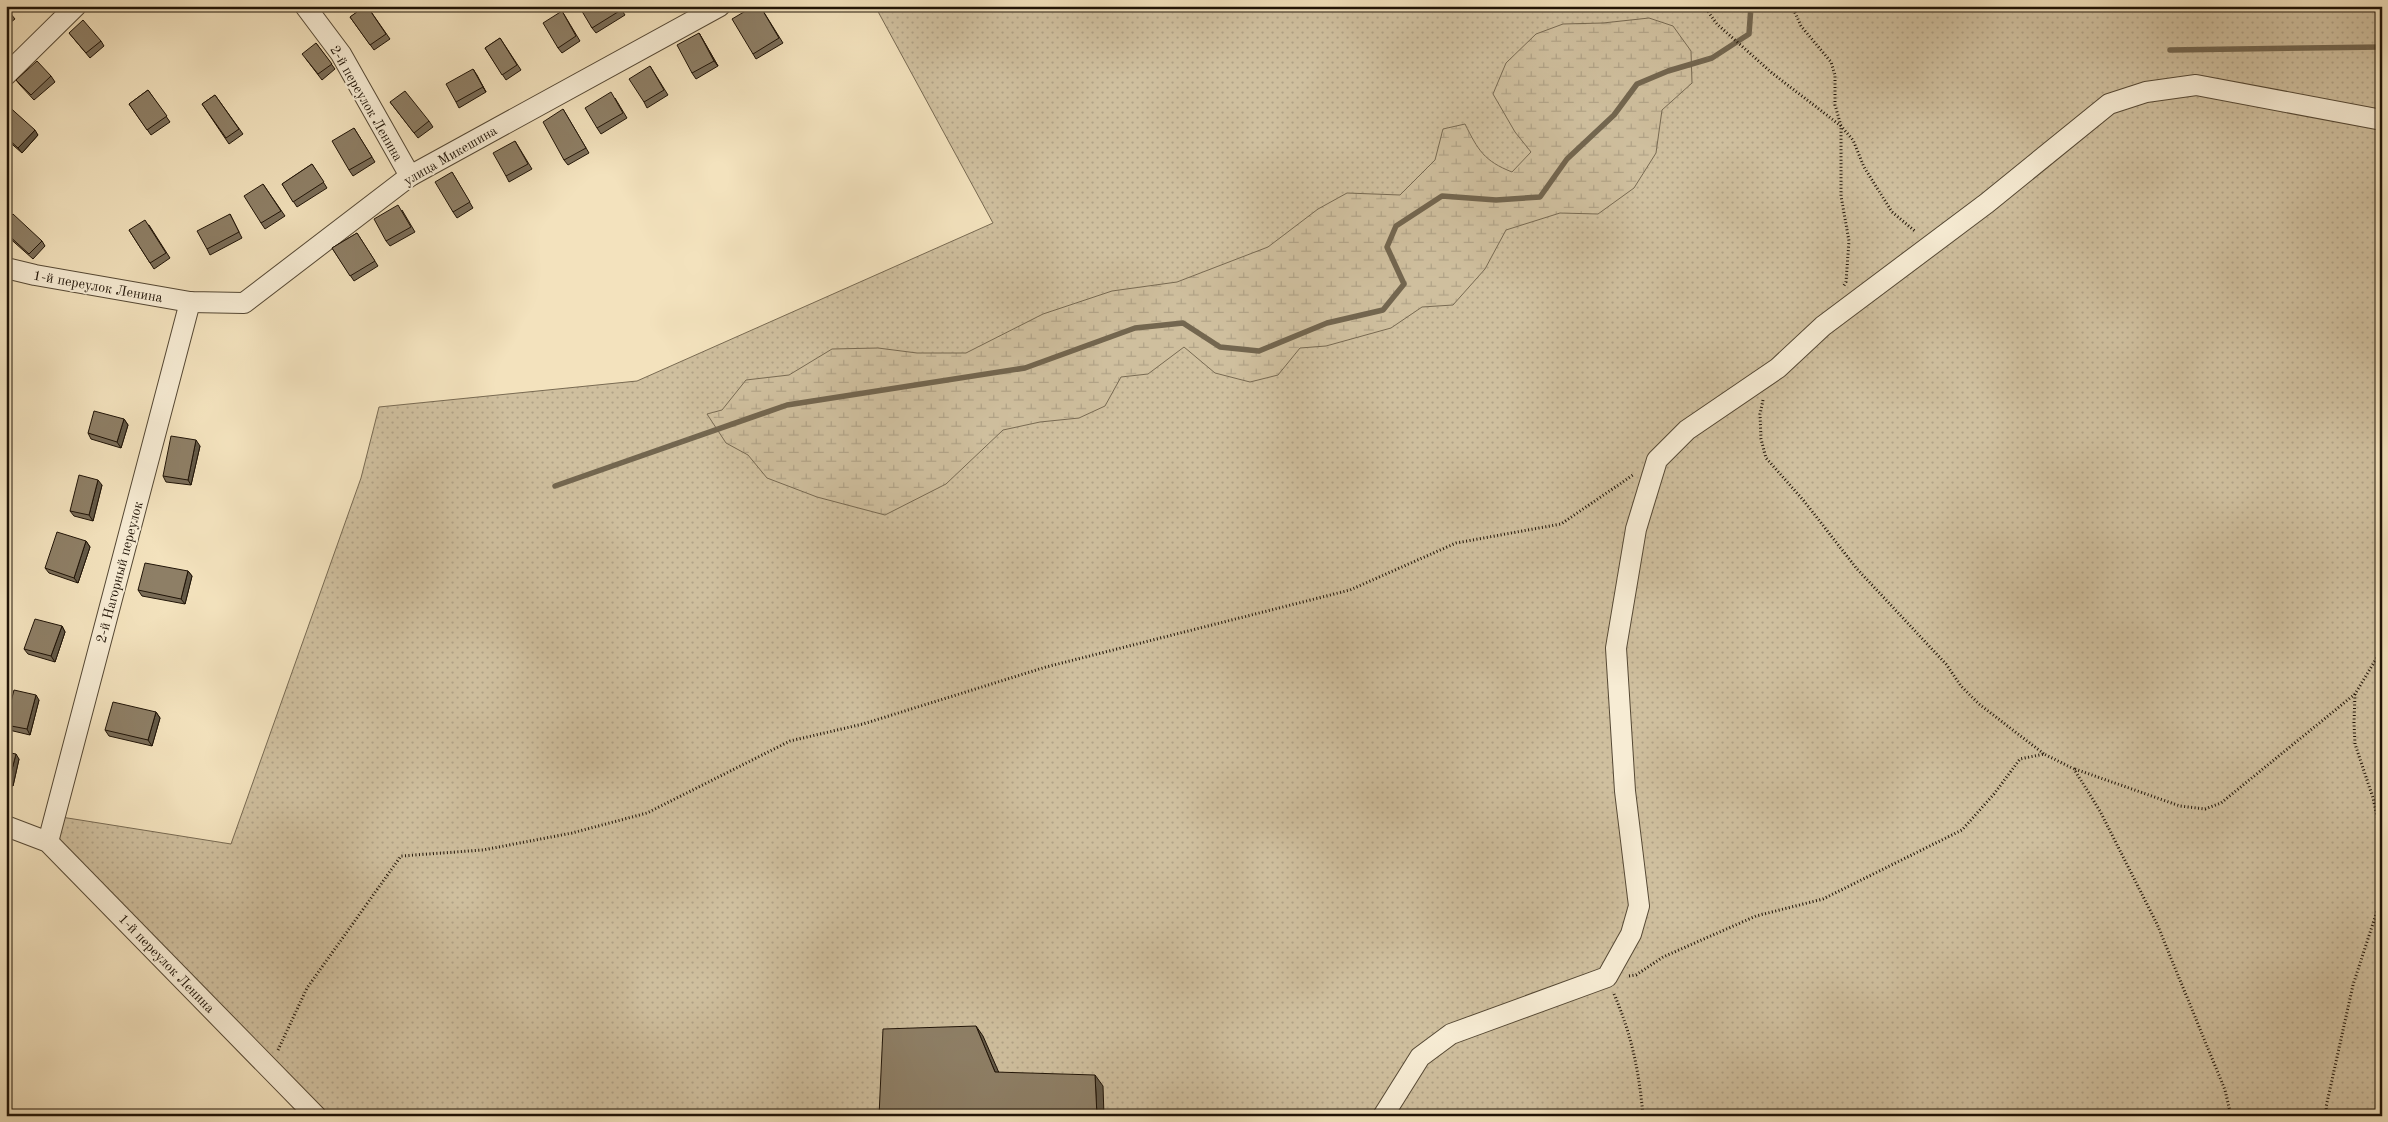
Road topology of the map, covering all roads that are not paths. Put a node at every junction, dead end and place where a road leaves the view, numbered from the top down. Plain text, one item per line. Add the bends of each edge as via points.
1 (76, 6) edge
2 (305, 6) edge
3 (720, 6) edge
4 (6, 75) edge
5 (2382, 120) edge
6 (410, 176) junction
7 (6, 268) edge
8 (190, 302) junction
9 (6, 826) edge
10 (48, 842) junction
11 (316, 1116) edge
12 (1383, 1116) edge

1 - 4 street
2 - 6 street, 2-й переулок Ленина via 341,54
3 - 6 street, улица Микешина
5 - 12 street via 2196,85 2146,92 2109,104 1987,203 1823,326 1778,368 1687,430 1657,460 1636,529 1616,648 1625,791 1639,906 1631,934 1607,977 1451,1034 1420,1057
6 - 8 street, улица Микешина via 244,303
7 - 8 street, 1-й переулок Ленина
8 - 10 street, 2-й Нагорный переулок
9 - 10 street, 1-й переулок Ленина
10 - 11 street, 1-й переулок Ленина

